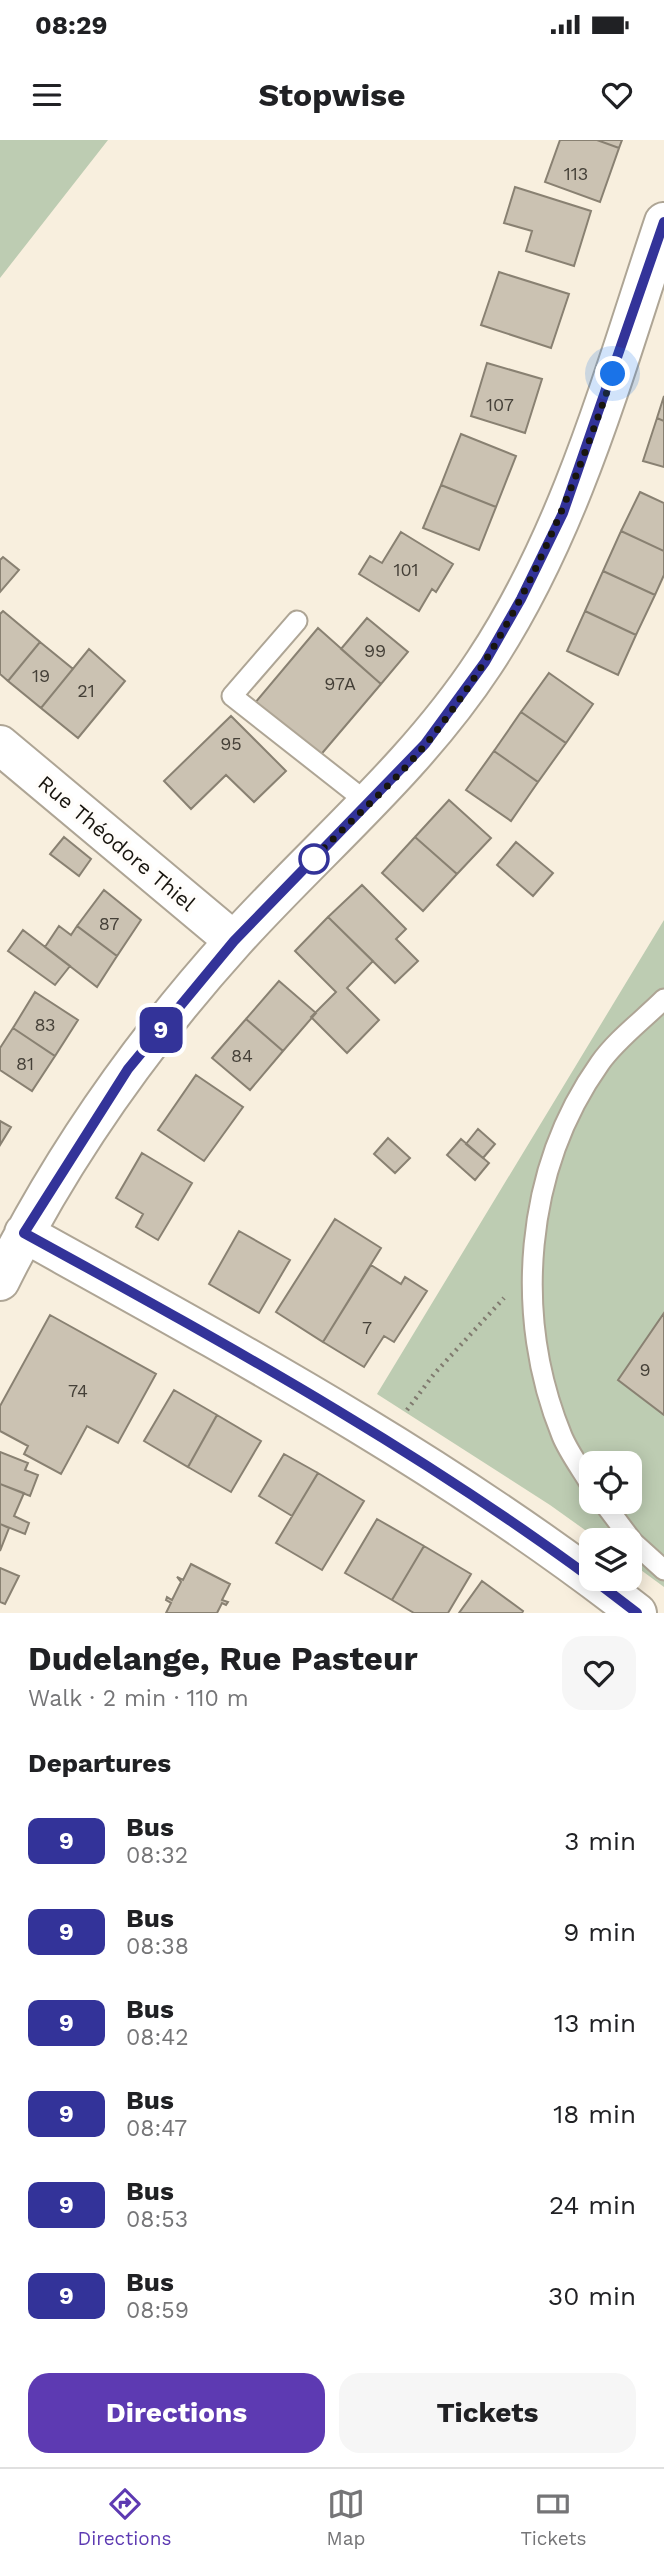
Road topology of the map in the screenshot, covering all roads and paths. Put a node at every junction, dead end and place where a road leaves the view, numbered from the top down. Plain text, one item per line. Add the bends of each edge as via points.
1 (664, 222) edge
2 (298, 621) dead end
3 (0, 745) edge
4 (368, 803) junction
5 (234, 941) junction
6 (664, 999) edge
7 (24, 1233) junction
8 (0, 1281) edge
9 (532, 1289) junction
10 (383, 1441) junction
11 (579, 1465) edge
12 (612, 1514) edge
13 (664, 1570) edge
14 (637, 1613) edge

1 - 4 street via 563,513 521,599 485,662 425,744
2 - 4 lane via 232,696
3 - 5 street, Rue Théodore Thiel
4 - 5 street
5 - 7 street via 128,1069
6 - 9 lane via 600,1062 561,1131 537,1210
7 - 8 street
7 - 10 street via 234,1350
9 - 10 path via 502,1299 434,1374
9 - 11 lane via 535,1341 549,1398 563,1438
10 - 14 street via 500,1514
12 - 13 lane via 633,1542

